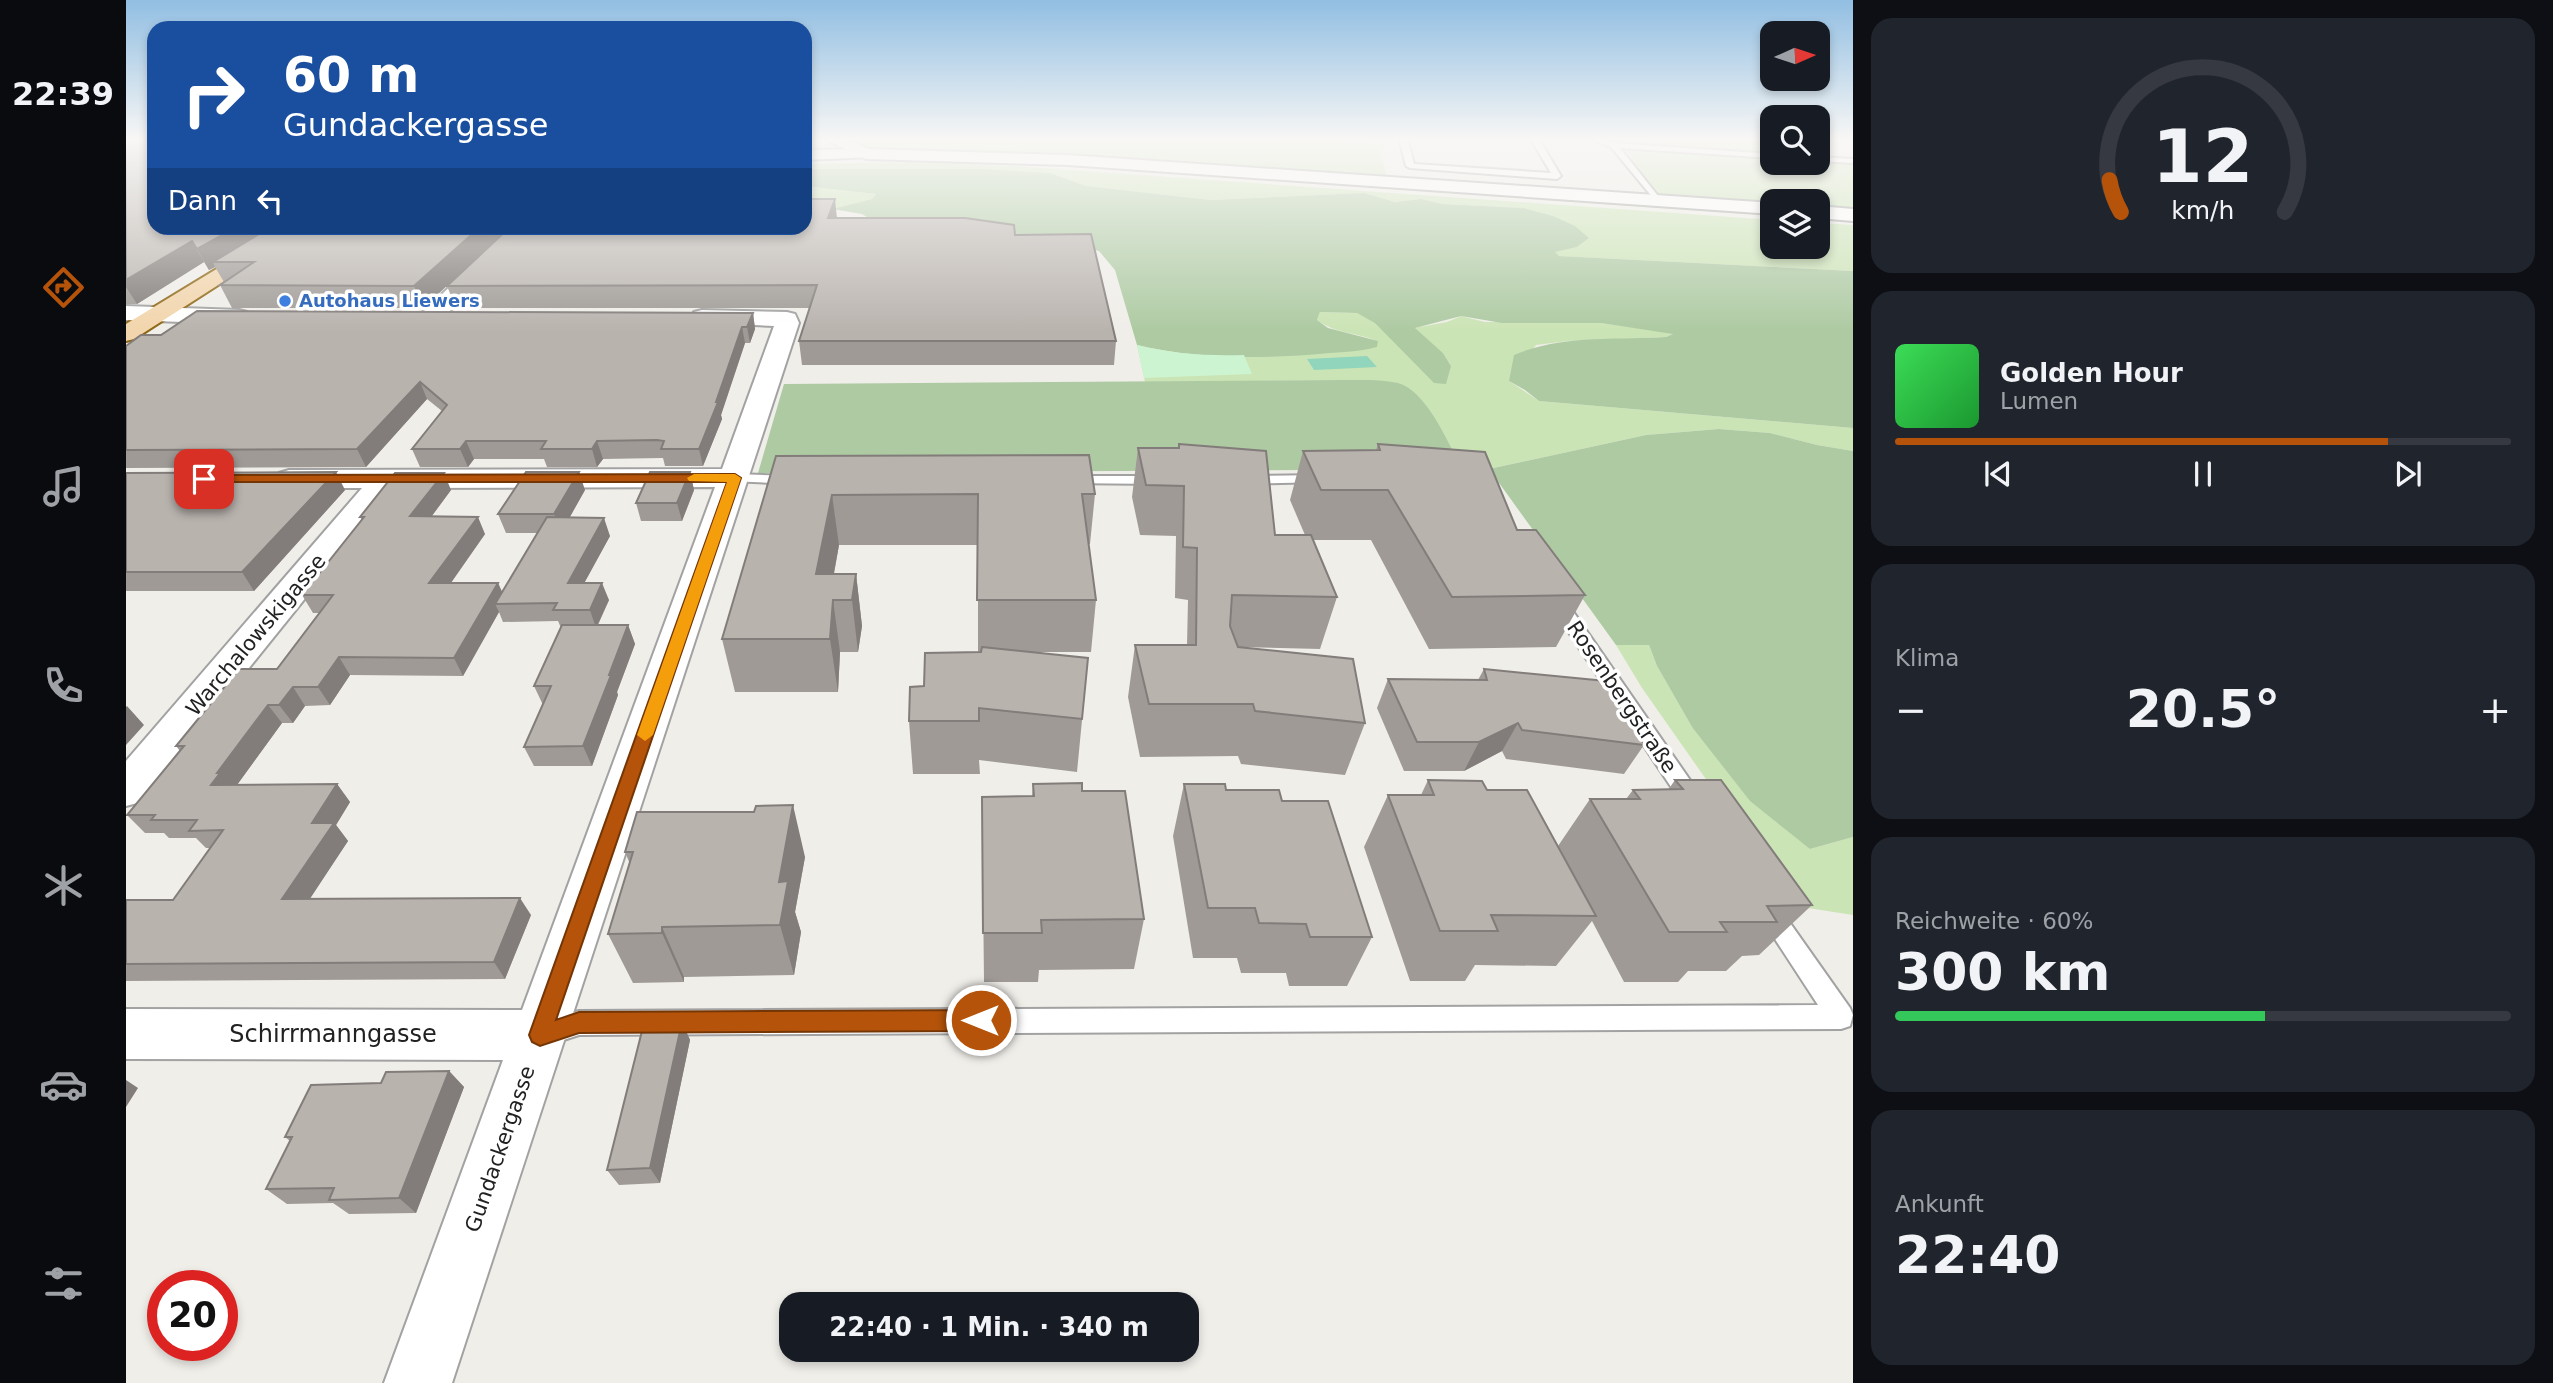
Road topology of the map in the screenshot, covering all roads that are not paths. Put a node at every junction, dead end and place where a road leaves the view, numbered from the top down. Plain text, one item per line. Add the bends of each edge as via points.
1 (1680, 203) edge
2 (1760, 208) edge
3 (1830, 213) edge
4 (1853, 215) edge
5 (275, 235) edge
6 (285, 235) edge
7 (515, 235) edge
8 (250, 255) junction
9 (126, 313) edge
10 (154, 316) junction
11 (267, 317) edge
12 (681, 317) edge
13 (402, 318) edge
14 (430, 318) junction
15 (468, 318) edge
16 (126, 334) edge
17 (735, 478) junction
18 (262, 479) edge
19 (385, 479) junction
20 (803, 480) edge
21 (1056, 480) edge
22 (1179, 480) edge
23 (1232, 480) edge
24 (1335, 480) edge
25 (1548, 587) edge
26 (126, 790) edge
27 (1701, 814) edge
28 (1760, 899) edge
29 (126, 1034) edge
30 (540, 1035) junction
31 (418, 1383) edge

1 - 2 street
3 - 4 street
5 - 8 main road
6 - 8 main road
7 - 14 street
8 - 10 main road
9 - 10 street
10 - 11 street
10 - 16 main road
12 - 17 street, Gundackergasse via 786,319
13 - 14 street
14 - 15 street
17 - 19 street
17 - 20 lane
17 - 30 street, Gundackergasse
18 - 19 street
19 - 26 street, Warchalowskigasse
21 - 22 lane
23 - 24 lane
25 - 27 lane, Rosenbergstraße
28 - 30 lane via 1841,1017 579,1023
29 - 30 street, Schirrmanngasse
30 - 31 street, Gundackergasse

